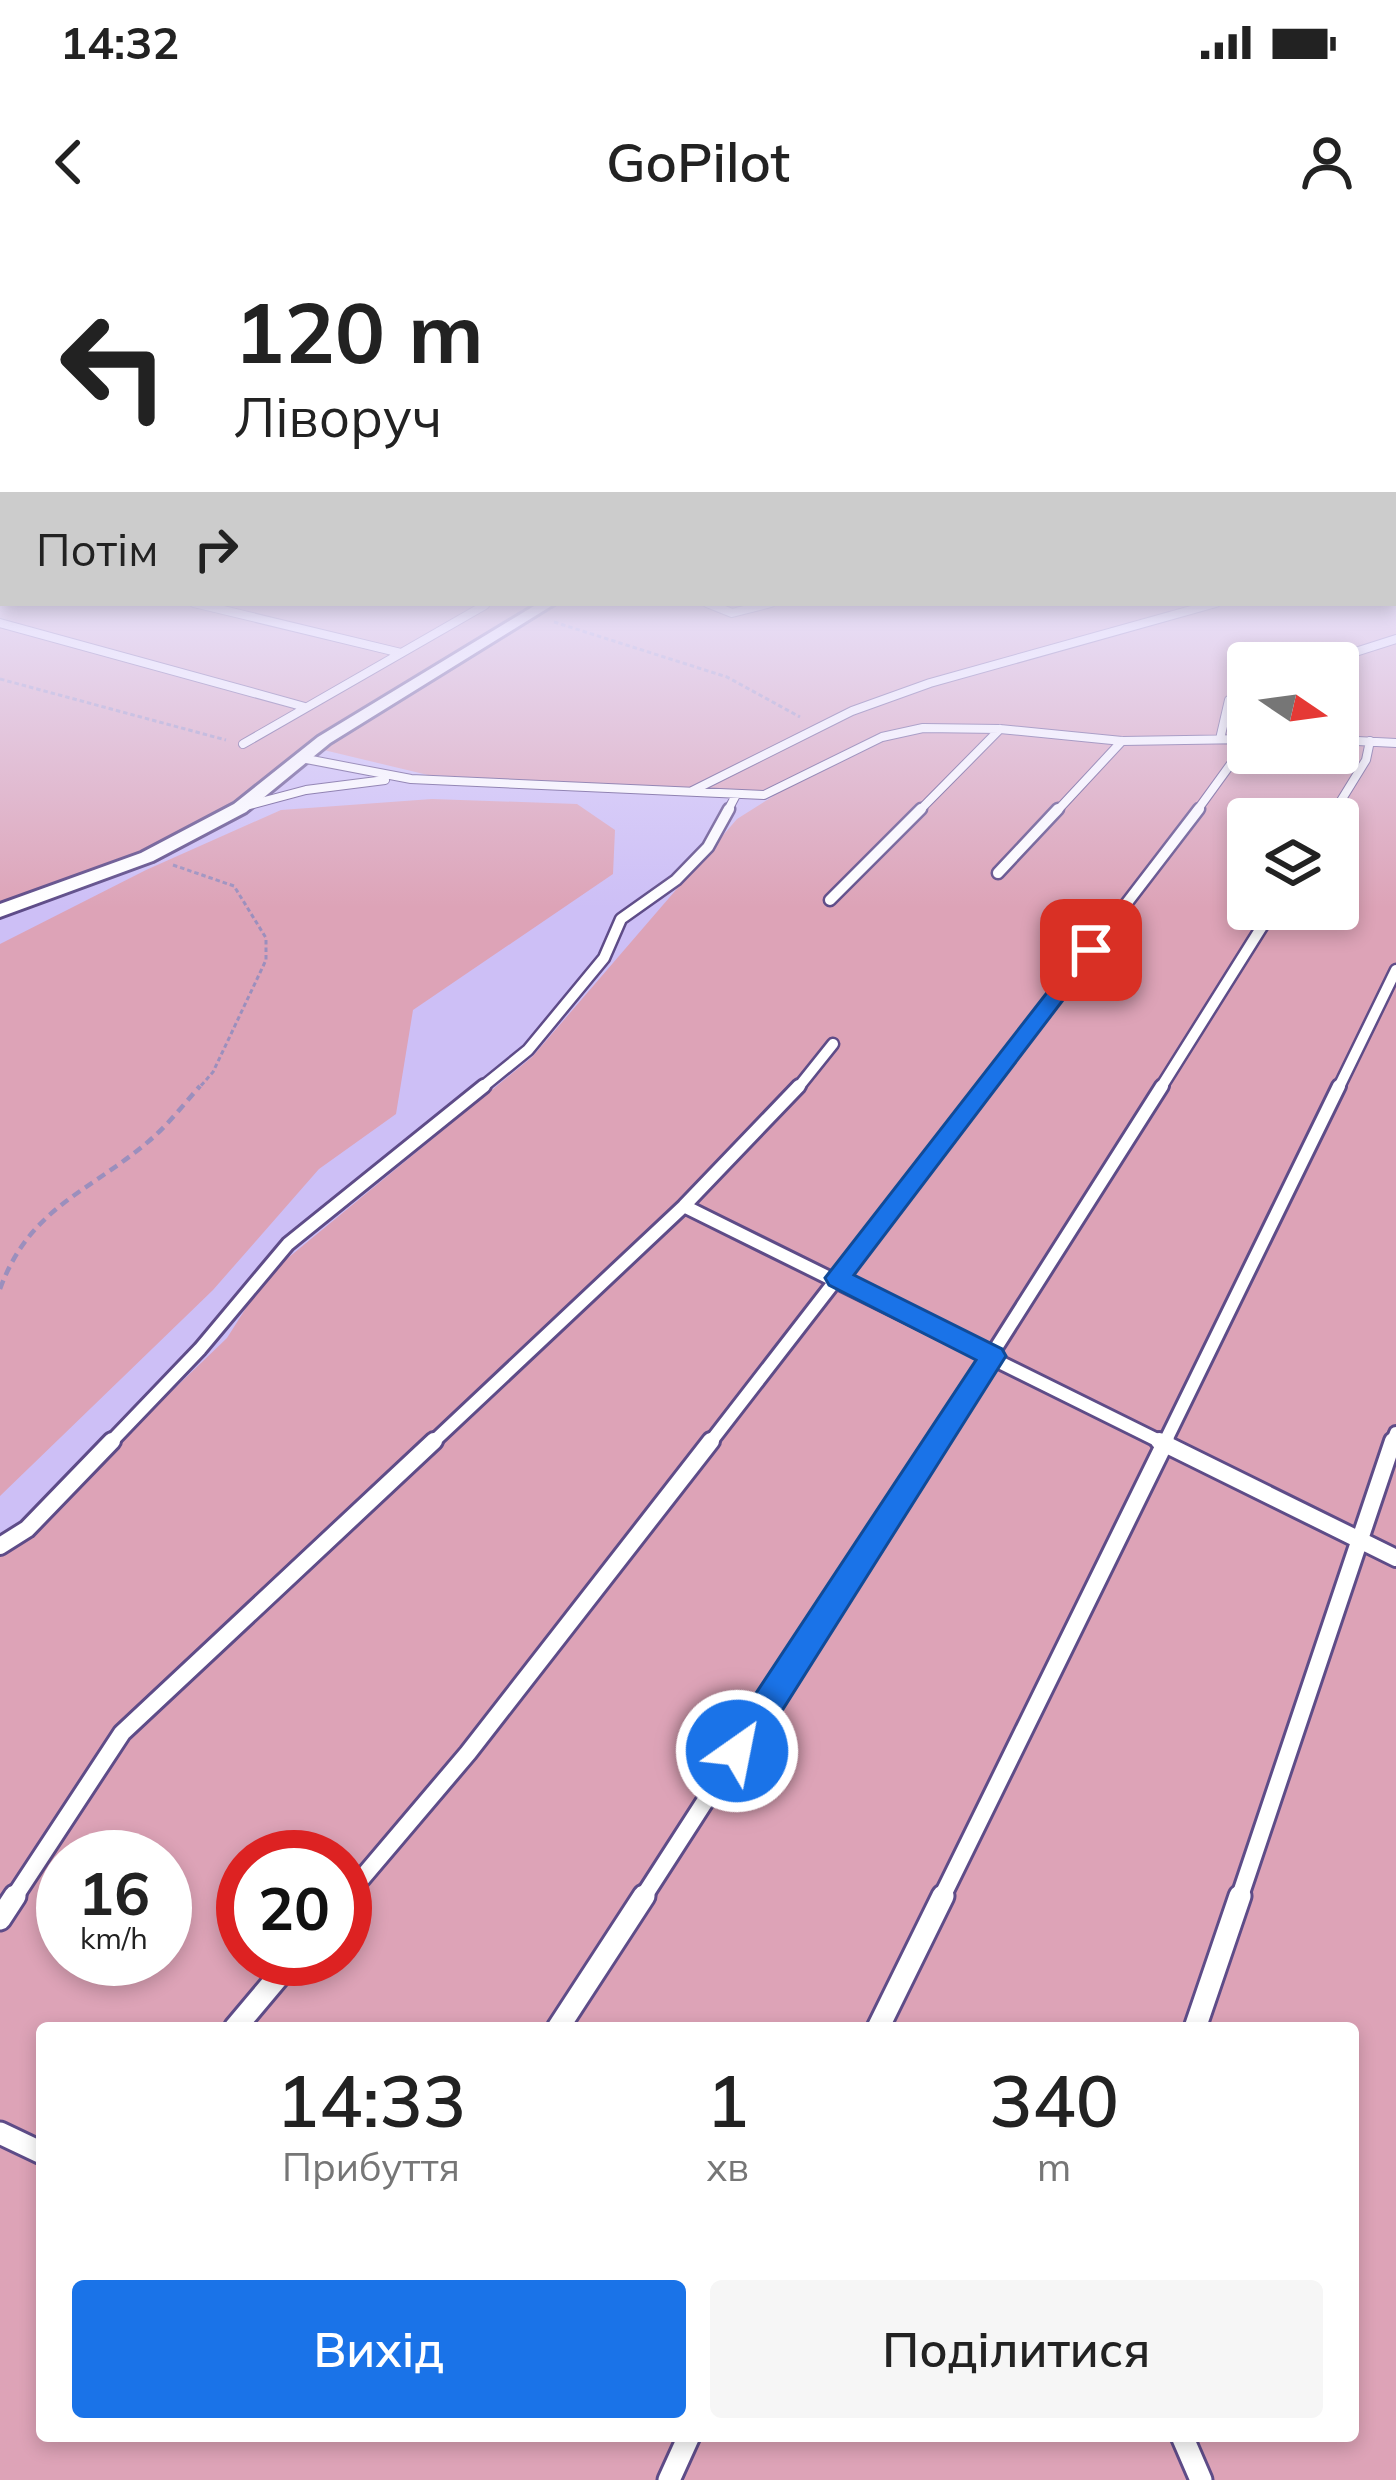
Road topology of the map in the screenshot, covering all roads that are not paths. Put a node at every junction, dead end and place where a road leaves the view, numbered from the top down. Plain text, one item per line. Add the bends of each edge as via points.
1 (274, 699) edge
2 (319, 699) edge
3 (391, 699) edge
4 (891, 699) edge
5 (304, 707) junction
6 (1227, 709) edge
7 (1000, 729) junction
8 (1220, 739) junction
9 (1227, 739) edge
10 (1122, 741) junction
11 (1359, 741) edge
12 (1370, 741) junction
13 (1396, 743) edge
14 (243, 744) road end
15 (301, 758) junction
16 (1227, 769) edge
17 (402, 778) junction
18 (687, 794) junction
19 (736, 795) junction
20 (1342, 798) edge
21 (240, 808) junction
22 (998, 873) dead end
23 (830, 900) dead end
24 (0, 911) edge
25 (1260, 930) edge
26 (1396, 970) edge
27 (833, 1044) dead end
28 (684, 1206) junction
29 (838, 1278) junction
30 (992, 1356) junction
31 (1396, 1433) edge
32 (1166, 1442) junction
33 (1360, 1540) junction
34 (0, 1546) edge
35 (1396, 1558) edge
36 (372, 1866) edge
37 (0, 1918) edge
38 (270, 1986) edge
39 (240, 2022) edge
40 (562, 2022) edge
41 (881, 2022) edge
42 (1198, 2022) edge
43 (0, 2133) edge
44 (36, 2150) edge
45 (686, 2442) edge
46 (1185, 2442) edge
47 (669, 2480) edge
48 (1201, 2480) edge

1 - 5 lane
2 - 5 lane
3 - 15 street
4 - 18 lane
5 - 14 lane
6 - 8 lane
7 - 10 lane
7 - 19 lane via 902,732 781,790
7 - 23 lane
8 - 9 lane
8 - 10 lane
10 - 22 lane
11 - 12 lane
12 - 13 lane
12 - 20 lane
15 - 17 lane
15 - 21 street
16 - 29 lane
17 - 18 lane
17 - 21 lane
18 - 19 lane
19 - 34 lane via 708,847 621,920 604,958 528,1050 288,1244 168,1382 27,1529
21 - 24 street via 148,857
25 - 30 lane
26 - 32 lane
27 - 28 lane
28 - 29 lane
28 - 37 lane via 122,1733
29 - 30 lane
29 - 36 lane
30 - 32 lane
30 - 40 lane
31 - 33 lane
32 - 33 lane
32 - 41 lane
33 - 35 lane
33 - 42 lane
38 - 39 lane
43 - 44 lane
45 - 47 lane
46 - 48 lane

